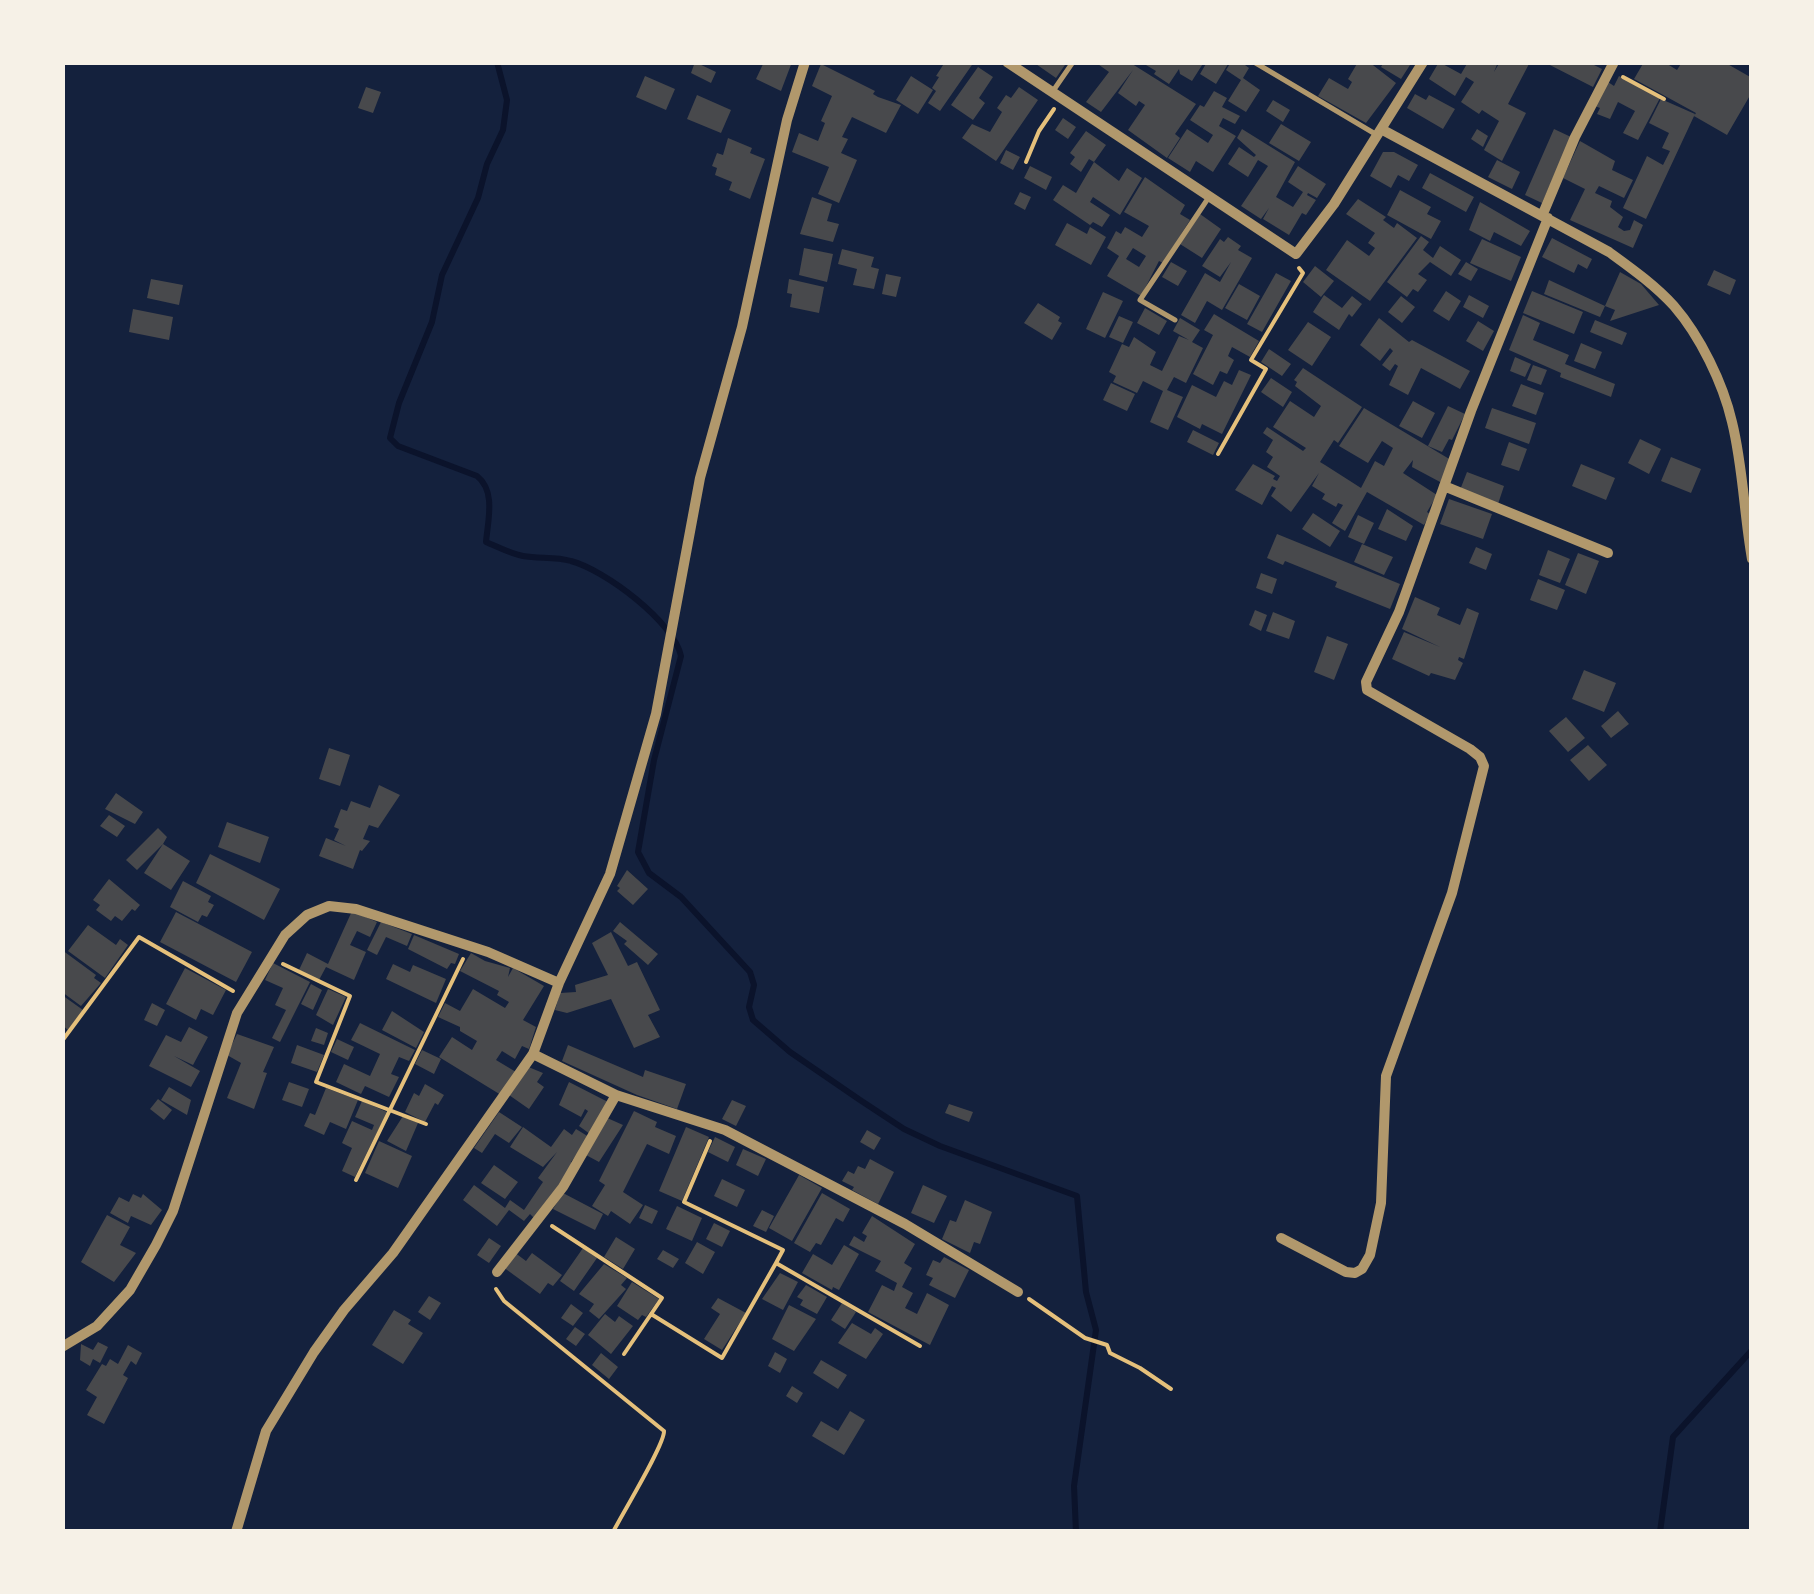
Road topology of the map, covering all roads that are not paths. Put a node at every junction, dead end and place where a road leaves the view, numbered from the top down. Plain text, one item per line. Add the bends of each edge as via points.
1 (806, 62) edge
2 (1008, 62) edge
3 (1073, 62) edge
4 (1254, 62) edge
5 (1422, 62) edge
6 (1612, 66) edge
7 (1058, 94) junction
8 (1380, 132) junction
9 (1209, 197) junction
10 (1545, 217) junction
11 (1175, 320) dead end
12 (1444, 486) junction
13 (1608, 552) dead end
14 (1752, 559) edge
15 (559, 983) junction
16 (533, 1054) junction
17 (616, 1095) junction
18 (1281, 1238) dead end
19 (497, 1272) road end
20 (1018, 1292) road end
21 (62, 1347) edge
22 (236, 1532) edge

1 - 15 street via 700,478 652,729 610,874
2 - 7 street
3 - 7 lane
4 - 8 lane
5 - 8 street
6 - 10 street via 1575,137
7 - 9 street
8 - 9 street via 1296,254
8 - 10 street
9 - 11 lane via 1140,300
10 - 12 street
10 - 14 street via 1642,277 1694,336 1732,421
12 - 13 street
12 - 18 street via 1366,682 1368,690 1470,749 1484,766 1452,893 1386,1076 1381,1203 1370,1255 1362,1269 1346,1272
15 - 16 street
15 - 21 street via 356,909 329,906 307,915 285,935 246,998 156,1246 130,1290 97,1326
16 - 17 street
16 - 22 street via 393,1253 314,1352 266,1431
17 - 19 street via 563,1186
17 - 20 street via 716,1128 906,1224

